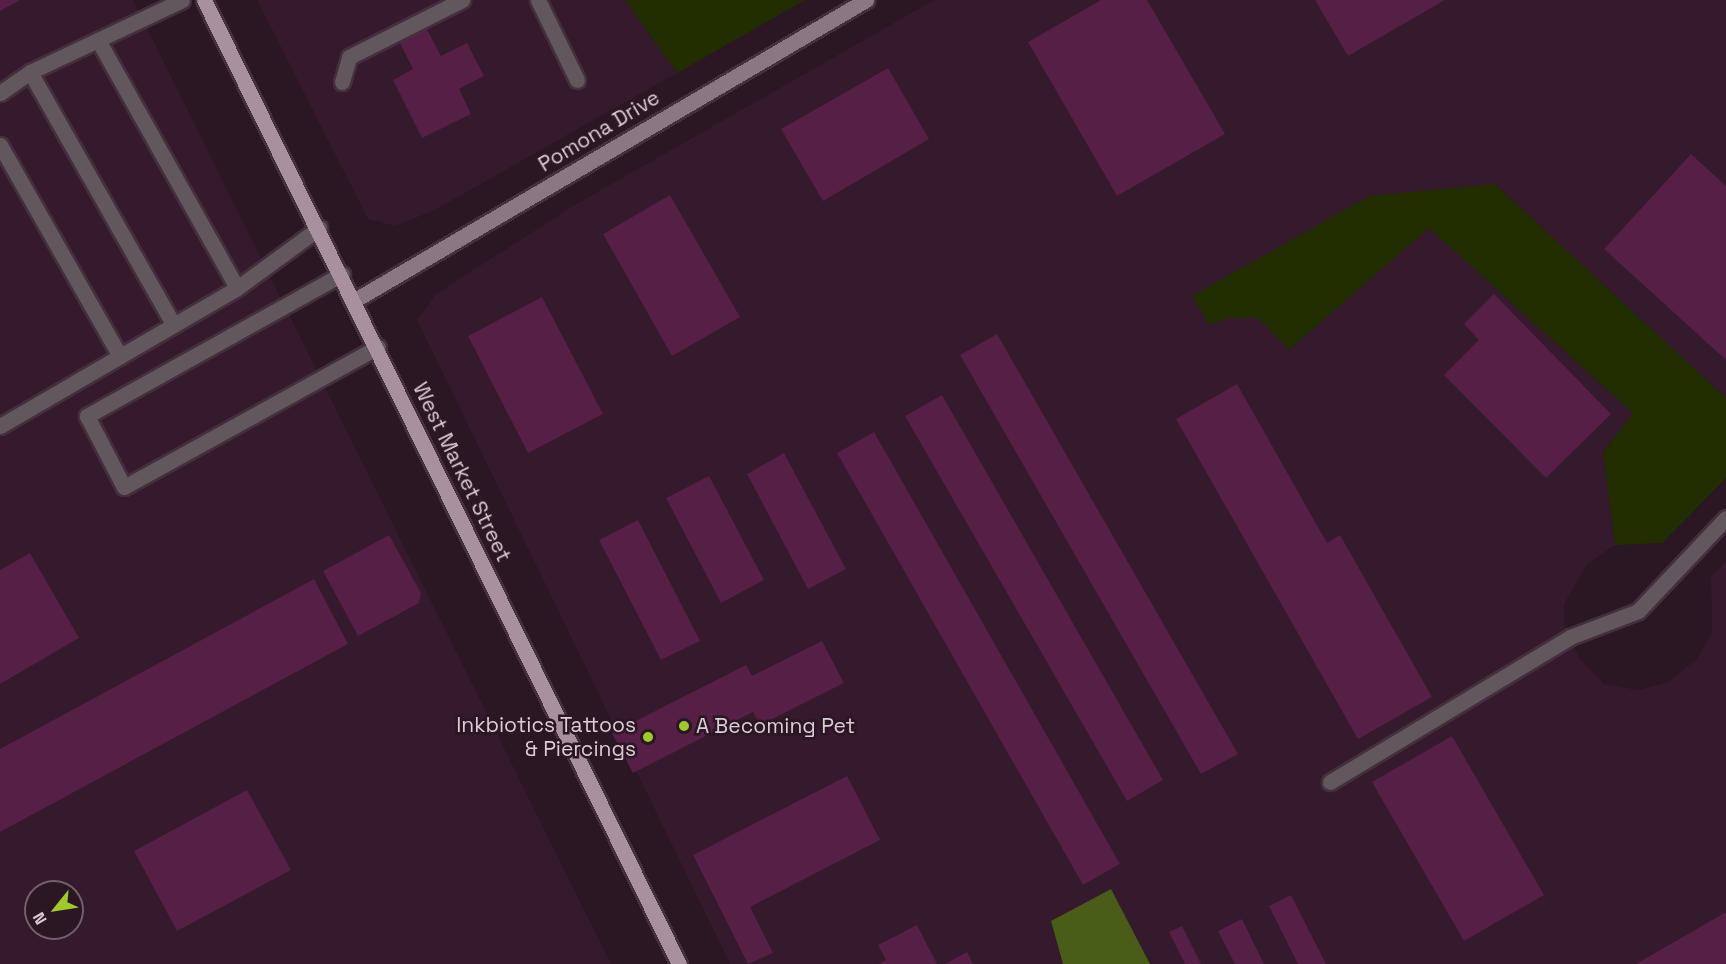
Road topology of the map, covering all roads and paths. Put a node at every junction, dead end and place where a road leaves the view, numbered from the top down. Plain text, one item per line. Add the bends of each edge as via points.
1 (182, 0) edge
2 (204, 0) edge
3 (462, 0) edge
4 (538, 0) edge
5 (866, 0) edge
6 (98, 40) junction
7 (30, 72) junction
8 (577, 80) dead end
9 (342, 82) dead end
10 (0, 93) edge
11 (0, 145) edge
12 (319, 228) junction
13 (342, 274) junction
14 (237, 288) junction
15 (355, 300) junction
16 (174, 325) junction
17 (378, 347) junction
18 (120, 356) junction
19 (0, 426) edge
20 (1726, 518) edge
21 (1330, 782) dead end
22 (679, 964) edge

1 - 6 street
2 - 12 main road, West Market Street
3 - 9 street via 349,57
4 - 8 street
5 - 15 street, Pomona Drive
6 - 7 street
6 - 14 street
7 - 10 street
7 - 16 street
11 - 18 street
12 - 13 main road, West Market Street
12 - 14 street
13 - 15 main road, West Market Street
13 - 17 street via 87,416 124,487
14 - 16 street
15 - 17 main road, West Market Street
16 - 18 street
17 - 22 main road, West Market Street
18 - 19 street
20 - 21 street via 1638,611 1570,637

